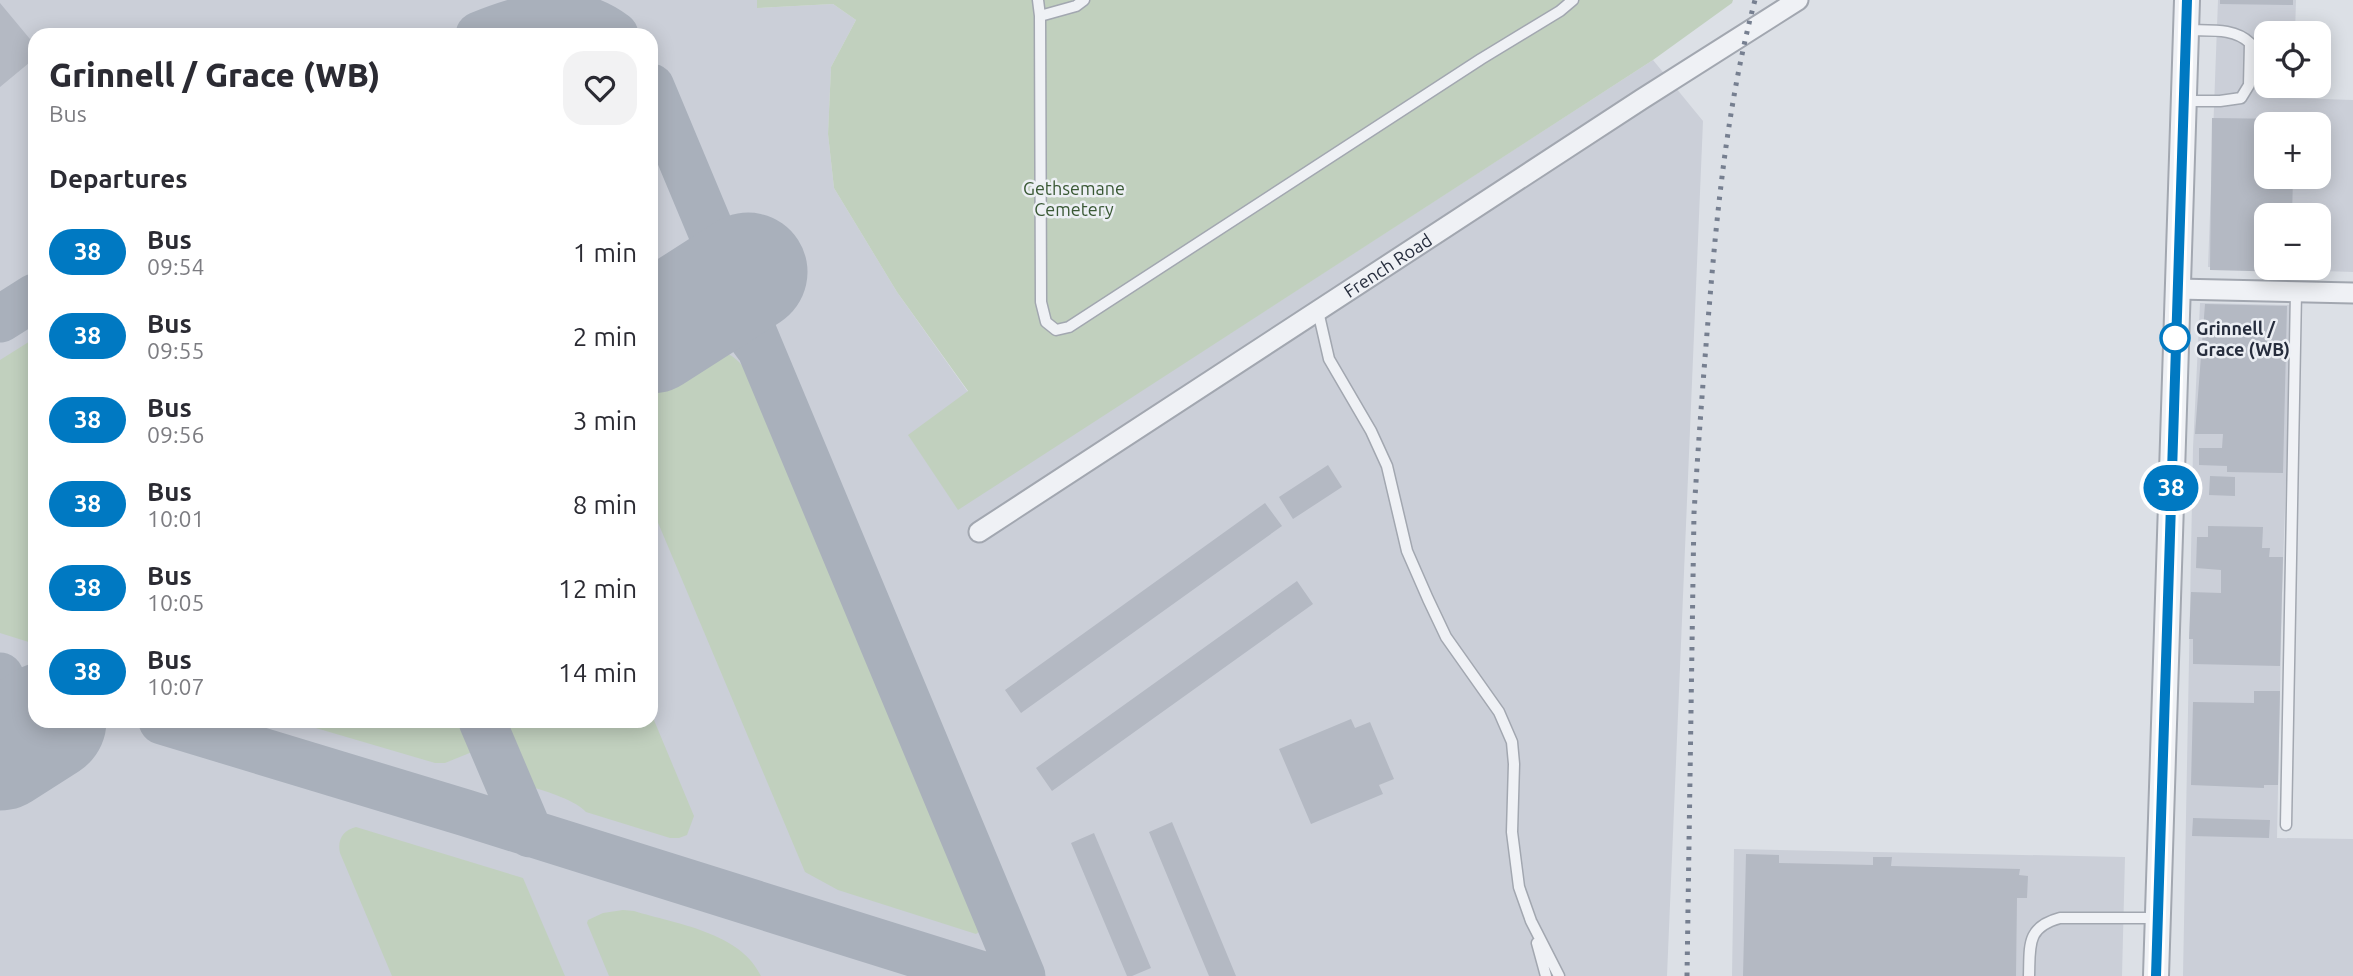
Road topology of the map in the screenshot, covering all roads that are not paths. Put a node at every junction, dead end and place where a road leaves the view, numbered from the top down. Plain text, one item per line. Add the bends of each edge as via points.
1 (1038, 0) edge
2 (1084, 0) edge
3 (1573, 0) edge
4 (1798, 0) edge
5 (2187, 0) edge
6 (1040, 16) junction
7 (2186, 30) junction
8 (2184, 101) junction
9 (2177, 289) junction
10 (2296, 292) junction
11 (2353, 293) edge
12 (1318, 310) junction
13 (979, 532) dead end
14 (2286, 825) dead end
15 (2158, 918) junction
16 (1531, 921) junction
17 (1546, 976) edge
18 (1559, 976) edge
19 (2029, 976) edge
20 (2156, 976) edge

1 - 6 lane
2 - 6 lane
3 - 6 lane via 1069,327 1056,330 1046,322 1041,302
4 - 12 street, French Road
5 - 7 street
7 - 8 street
7 - 8 lane via 2242,35 2250,43 2249,85 2242,98
8 - 9 street
9 - 10 street
9 - 15 street
10 - 11 street
10 - 14 lane
12 - 13 street, French Road
12 - 16 lane via 1329,359 1387,466 1407,551 1428,599 1446,637 1499,712 1512,742 1514,854
15 - 19 lane via 2046,922 2035,930
15 - 20 street
16 - 17 lane
16 - 18 lane

